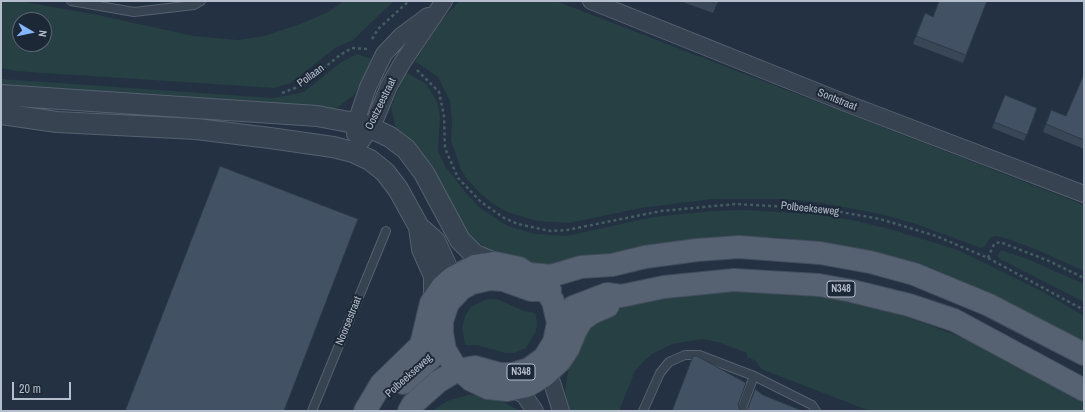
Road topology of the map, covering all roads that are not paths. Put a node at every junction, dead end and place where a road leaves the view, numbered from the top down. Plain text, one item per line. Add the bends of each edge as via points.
1 (70, 1) edge
2 (201, 1) edge
3 (591, 1) edge
4 (441, 5) edge
5 (1, 94) edge
6 (1, 114) edge
7 (364, 125) junction
8 (353, 152) junction
9 (1084, 194) edge
10 (419, 228) junction
11 (386, 231) dead end
12 (494, 263) junction
13 (612, 265) junction
14 (530, 274) junction
15 (547, 290) junction
16 (446, 291) junction
17 (566, 329) junction
18 (433, 331) junction
19 (1084, 354) edge
20 (549, 363) junction
21 (458, 370) junction
22 (754, 376) junction
23 (476, 383) junction
24 (513, 389) junction
25 (1084, 390) edge
26 (312, 411) edge
27 (366, 411) edge
28 (409, 411) edge
29 (423, 411) edge
30 (535, 411) edge
31 (561, 411) edge
32 (643, 411) edge
33 (741, 411) edge
34 (816, 411) edge

1 - 2 lane via 134,12 194,5
3 - 9 street, Sontstraat via 843,102
4 - 7 street, Oostzeestraat
4 - 7 street, Oostzeestraat via 400,36 384,54 368,87
5 - 7 street via 318,116
6 - 8 street via 57,122 196,130 278,139
7 - 8 street, Oostzeestraat
7 - 12 street via 398,142 413,156 464,245 475,254
8 - 10 street via 370,160 385,172 398,189
10 - 16 street via 422,249 434,276
10 - 16 street via 435,241
11 - 26 lane, Noorsestraat
12 - 14 main road via 513,266
12 - 16 main road via 475,266
13 - 14 main road via 581,267 552,276
13 - 15 main road via 586,280
13 - 19 main road via 645,257 739,247 820,253 870,262 914,274 989,305
14 - 15 main road
15 - 16 main road via 531,290 503,280 490,279
15 - 17 main road
16 - 18 main road, N348 via 443,315
17 - 20 main road, N348 via 565,355
17 - 25 main road, N348 via 569,310 578,304 607,294 621,296 664,287 734,280 819,285 908,305 954,320
18 - 21 main road, N348
18 - 27 main road, Polbeekseweg / N348 via 436,351 387,397
20 - 21 main road, N348 via 518,373 500,374 475,367
20 - 24 main road, N348 via 533,384
20 - 31 street
21 - 23 main road, N348
21 - 28 main road, N348 via 439,381 413,404
22 - 32 lane via 699,355 685,355 669,362 660,373
22 - 33 lane
22 - 34 lane via 812,405
23 - 24 main road, N348 via 494,389
23 - 29 main road, N348 via 448,391
24 - 30 street via 524,395

